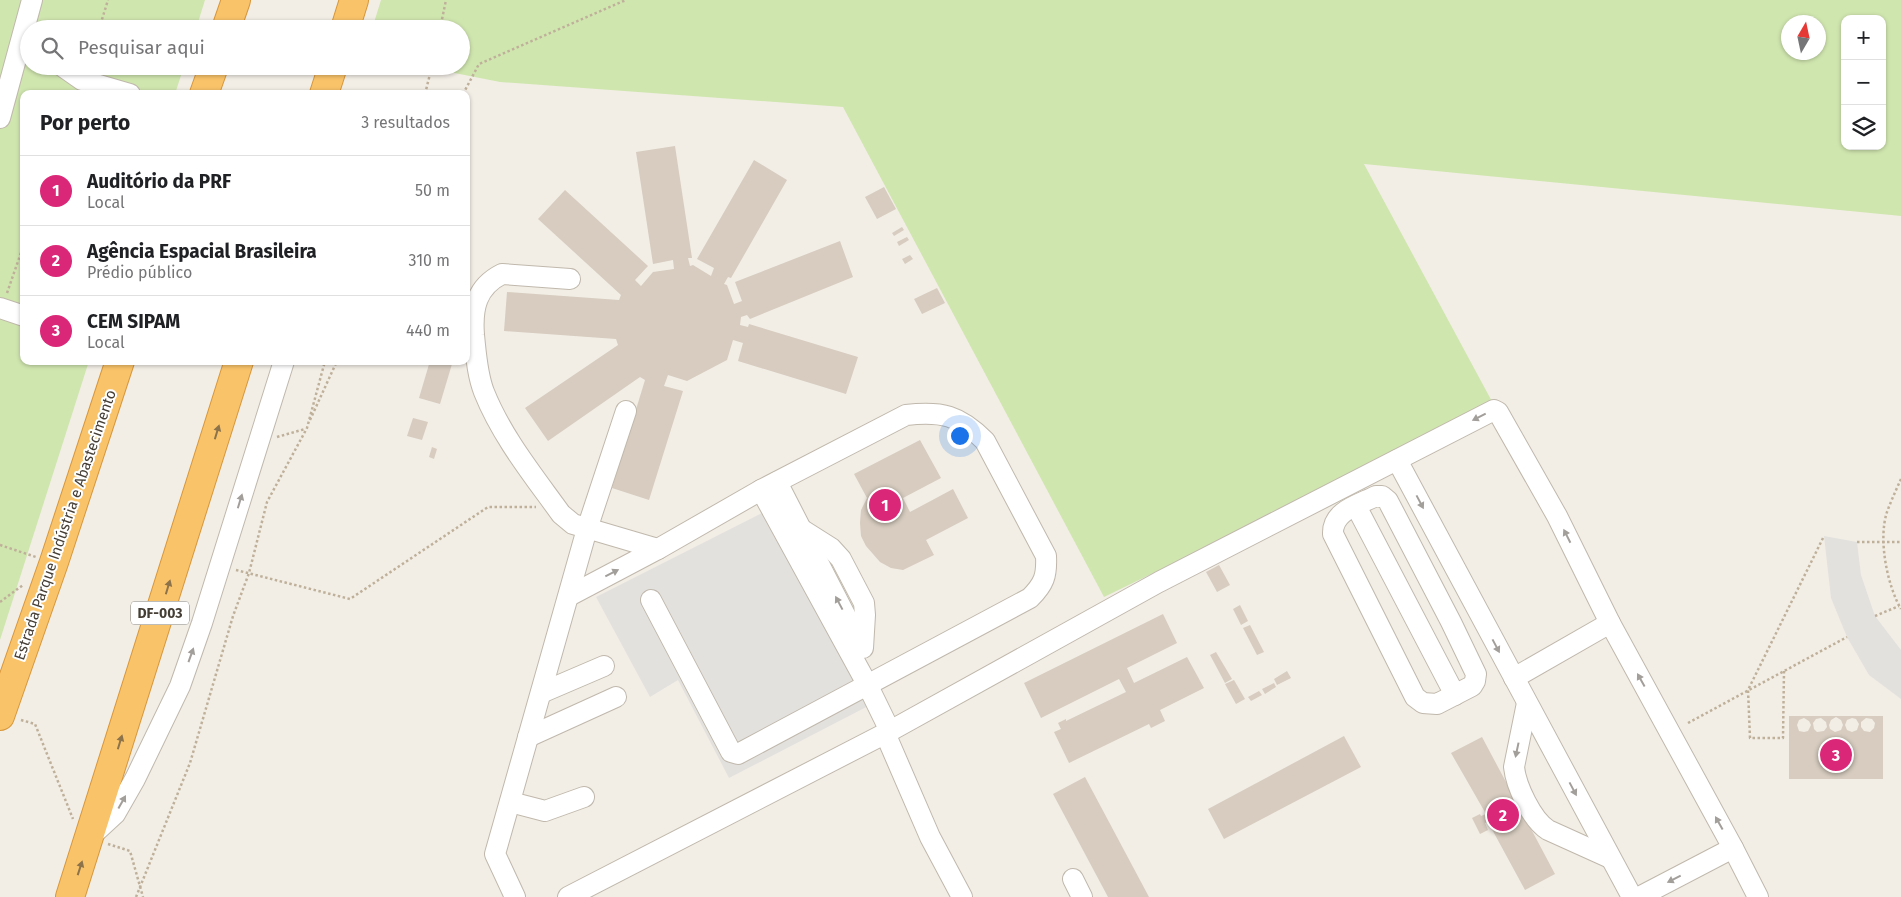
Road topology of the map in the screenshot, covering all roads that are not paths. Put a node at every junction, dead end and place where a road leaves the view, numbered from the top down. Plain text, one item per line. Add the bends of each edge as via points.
1 (34, 0) edge
2 (236, 0) edge
3 (28, 20) edge
4 (36, 20) edge
5 (229, 20) edge
6 (20, 49) edge
7 (75, 75) edge
8 (211, 75) edge
9 (329, 75) edge
10 (116, 90) edge
11 (205, 90) edge
12 (325, 90) edge
13 (0, 118) edge
14 (570, 279) dead end
15 (0, 308) edge
16 (20, 315) edge
17 (119, 365) edge
18 (238, 365) edge
19 (283, 365) edge
20 (626, 411) dead end
21 (1397, 460) junction
22 (769, 486) junction
23 (1356, 506) junction
24 (791, 528) junction
25 (587, 529) junction
26 (658, 550) junction
27 (569, 596) junction
28 (651, 600) dead end
29 (1477, 609) junction
30 (1451, 622) junction
31 (1610, 623) junction
32 (604, 666) dead end
33 (1514, 678) junction
34 (873, 681) junction
35 (541, 693) junction
36 (1455, 695) junction
37 (616, 697) dead end
38 (1527, 703) junction
39 (0, 715) edge
40 (892, 730) junction
41 (528, 737) junction
42 (584, 797) dead end
43 (510, 802) junction
44 (89, 838) junction
45 (1733, 848) junction
46 (1610, 858) junction
47 (1073, 879) dead end
48 (70, 897) edge
49 (515, 897) edge
50 (568, 897) edge
51 (962, 897) edge
52 (1082, 897) edge
53 (1632, 897) edge
54 (1639, 897) edge
55 (1758, 897) edge

1 - 3 lane
1 - 4 lane
2 - 5 highway
6 - 13 lane
7 - 10 lane
8 - 11 highway
9 - 12 highway
14 - 25 lane via 502,274 492,279 480,292 475,305 476,358 484,391 505,435 561,514 573,524
15 - 16 lane
17 - 39 highway, Estrada Parque Indústria e Abastecimento
44 -> 18 highway, DF-003
44 -> 19 lane via 115,814 176,694 202,623
20 - 25 lane
21 -> 29 lane
31 -> 21 lane via 1557,516 1498,412 1491,410
21 - 40 lane via 1159,582
22 - 24 lane
22 - 26 lane
22 - 34 lane via 906,414 927,412 952,416 971,427 985,441 1046,556 1047,571 1041,587 1030,598
23 - 30 lane via 1376,496 1388,501
23 - 36 lane
23 - 36 lane via 1336,519 1333,534 1415,696 1430,705
24 - 34 lane via 816,592
34 -> 24 lane via 863,648
25 - 26 lane
25 - 27 lane
27 -> 26 lane
27 - 35 lane
28 - 34 lane via 731,752 742,752
29 - 30 lane
29 -> 33 lane
30 - 36 lane via 1476,674 1472,686
31 - 33 lane
45 -> 31 lane
32 - 35 lane
33 - 38 lane
34 - 40 lane
35 - 41 lane
37 - 41 lane
38 -> 46 lane
38 -> 46 lane via 1514,767 1535,818 1540,826
40 - 50 lane
40 - 51 lane via 930,837
41 - 43 lane
42 - 43 lane via 545,811
43 - 49 lane via 495,854
48 -> 44 highway, DF-003
45 -> 54 lane
45 - 55 lane
46 - 53 lane
47 - 52 lane

